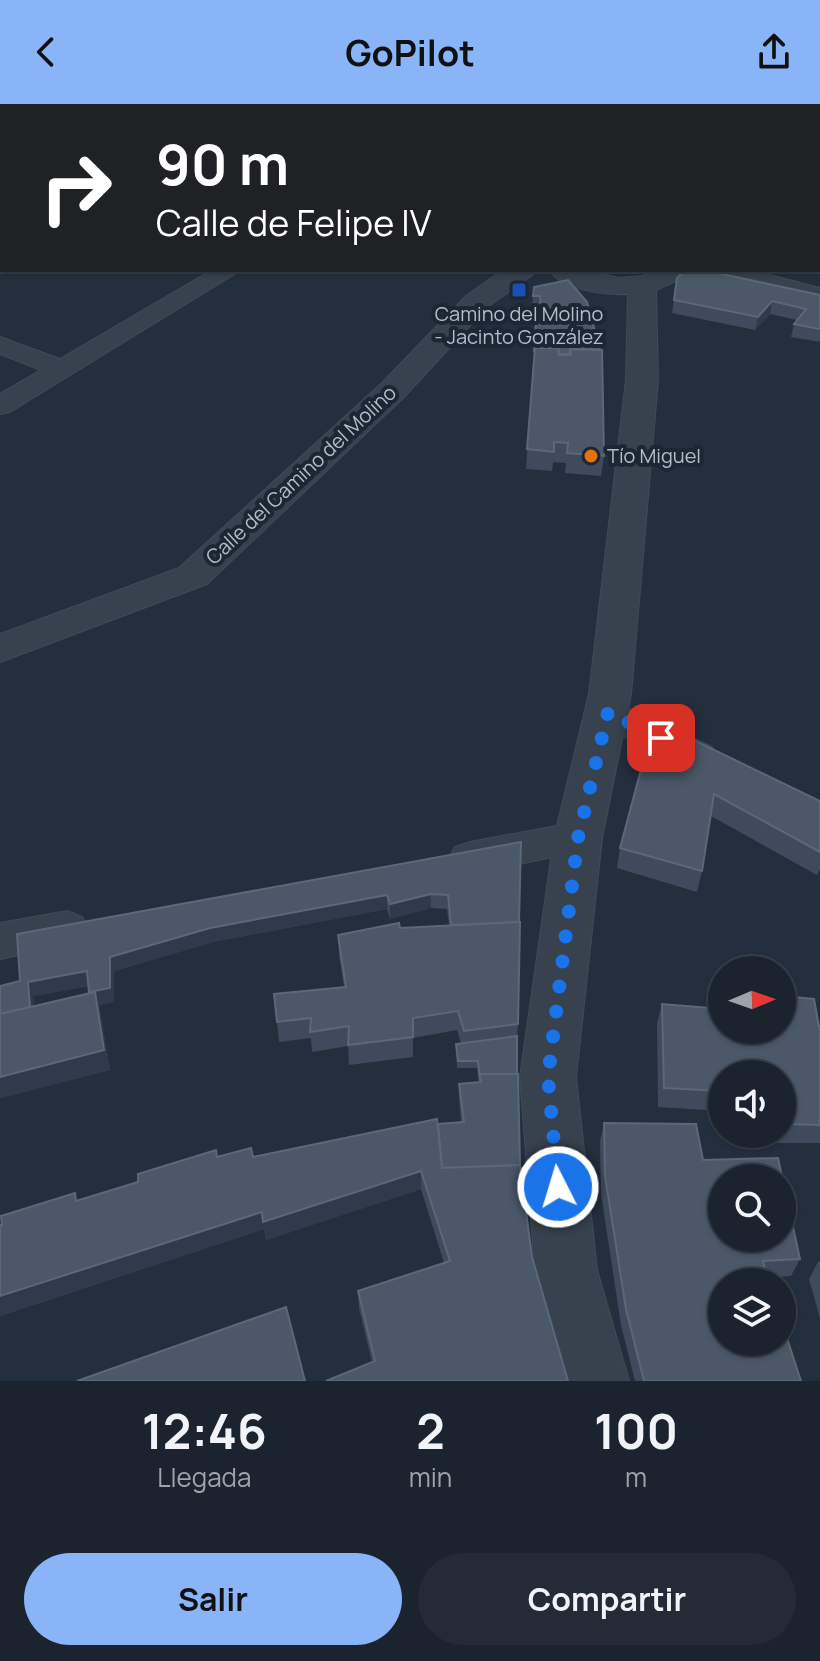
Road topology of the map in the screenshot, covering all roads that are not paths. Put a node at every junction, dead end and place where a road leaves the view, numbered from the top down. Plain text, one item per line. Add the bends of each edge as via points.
1 (226, 272) edge
2 (521, 272) edge
3 (568, 272) edge
4 (701, 272) edge
5 (728, 272) edge
6 (662, 276) edge
7 (820, 295) edge
8 (0, 345) edge
9 (62, 369) junction
10 (0, 406) edge
11 (0, 649) edge
12 (608, 712) junction
13 (735, 775) edge
14 (578, 838) junction
15 (425, 866) edge
16 (110, 922) edge
17 (0, 941) edge
18 (596, 1381) edge

1 - 9 street
2 - 11 street, Calle del Camino del Molino via 476,302 393,390 193,576
3 - 6 street via 601,284
4 - 6 street
5 - 7 street
6 - 12 street via 642,380
8 - 9 street
9 - 10 street
12 - 13 street
12 - 14 street
14 - 15 street
14 - 18 street via 548,1077 566,1270
16 - 17 street

